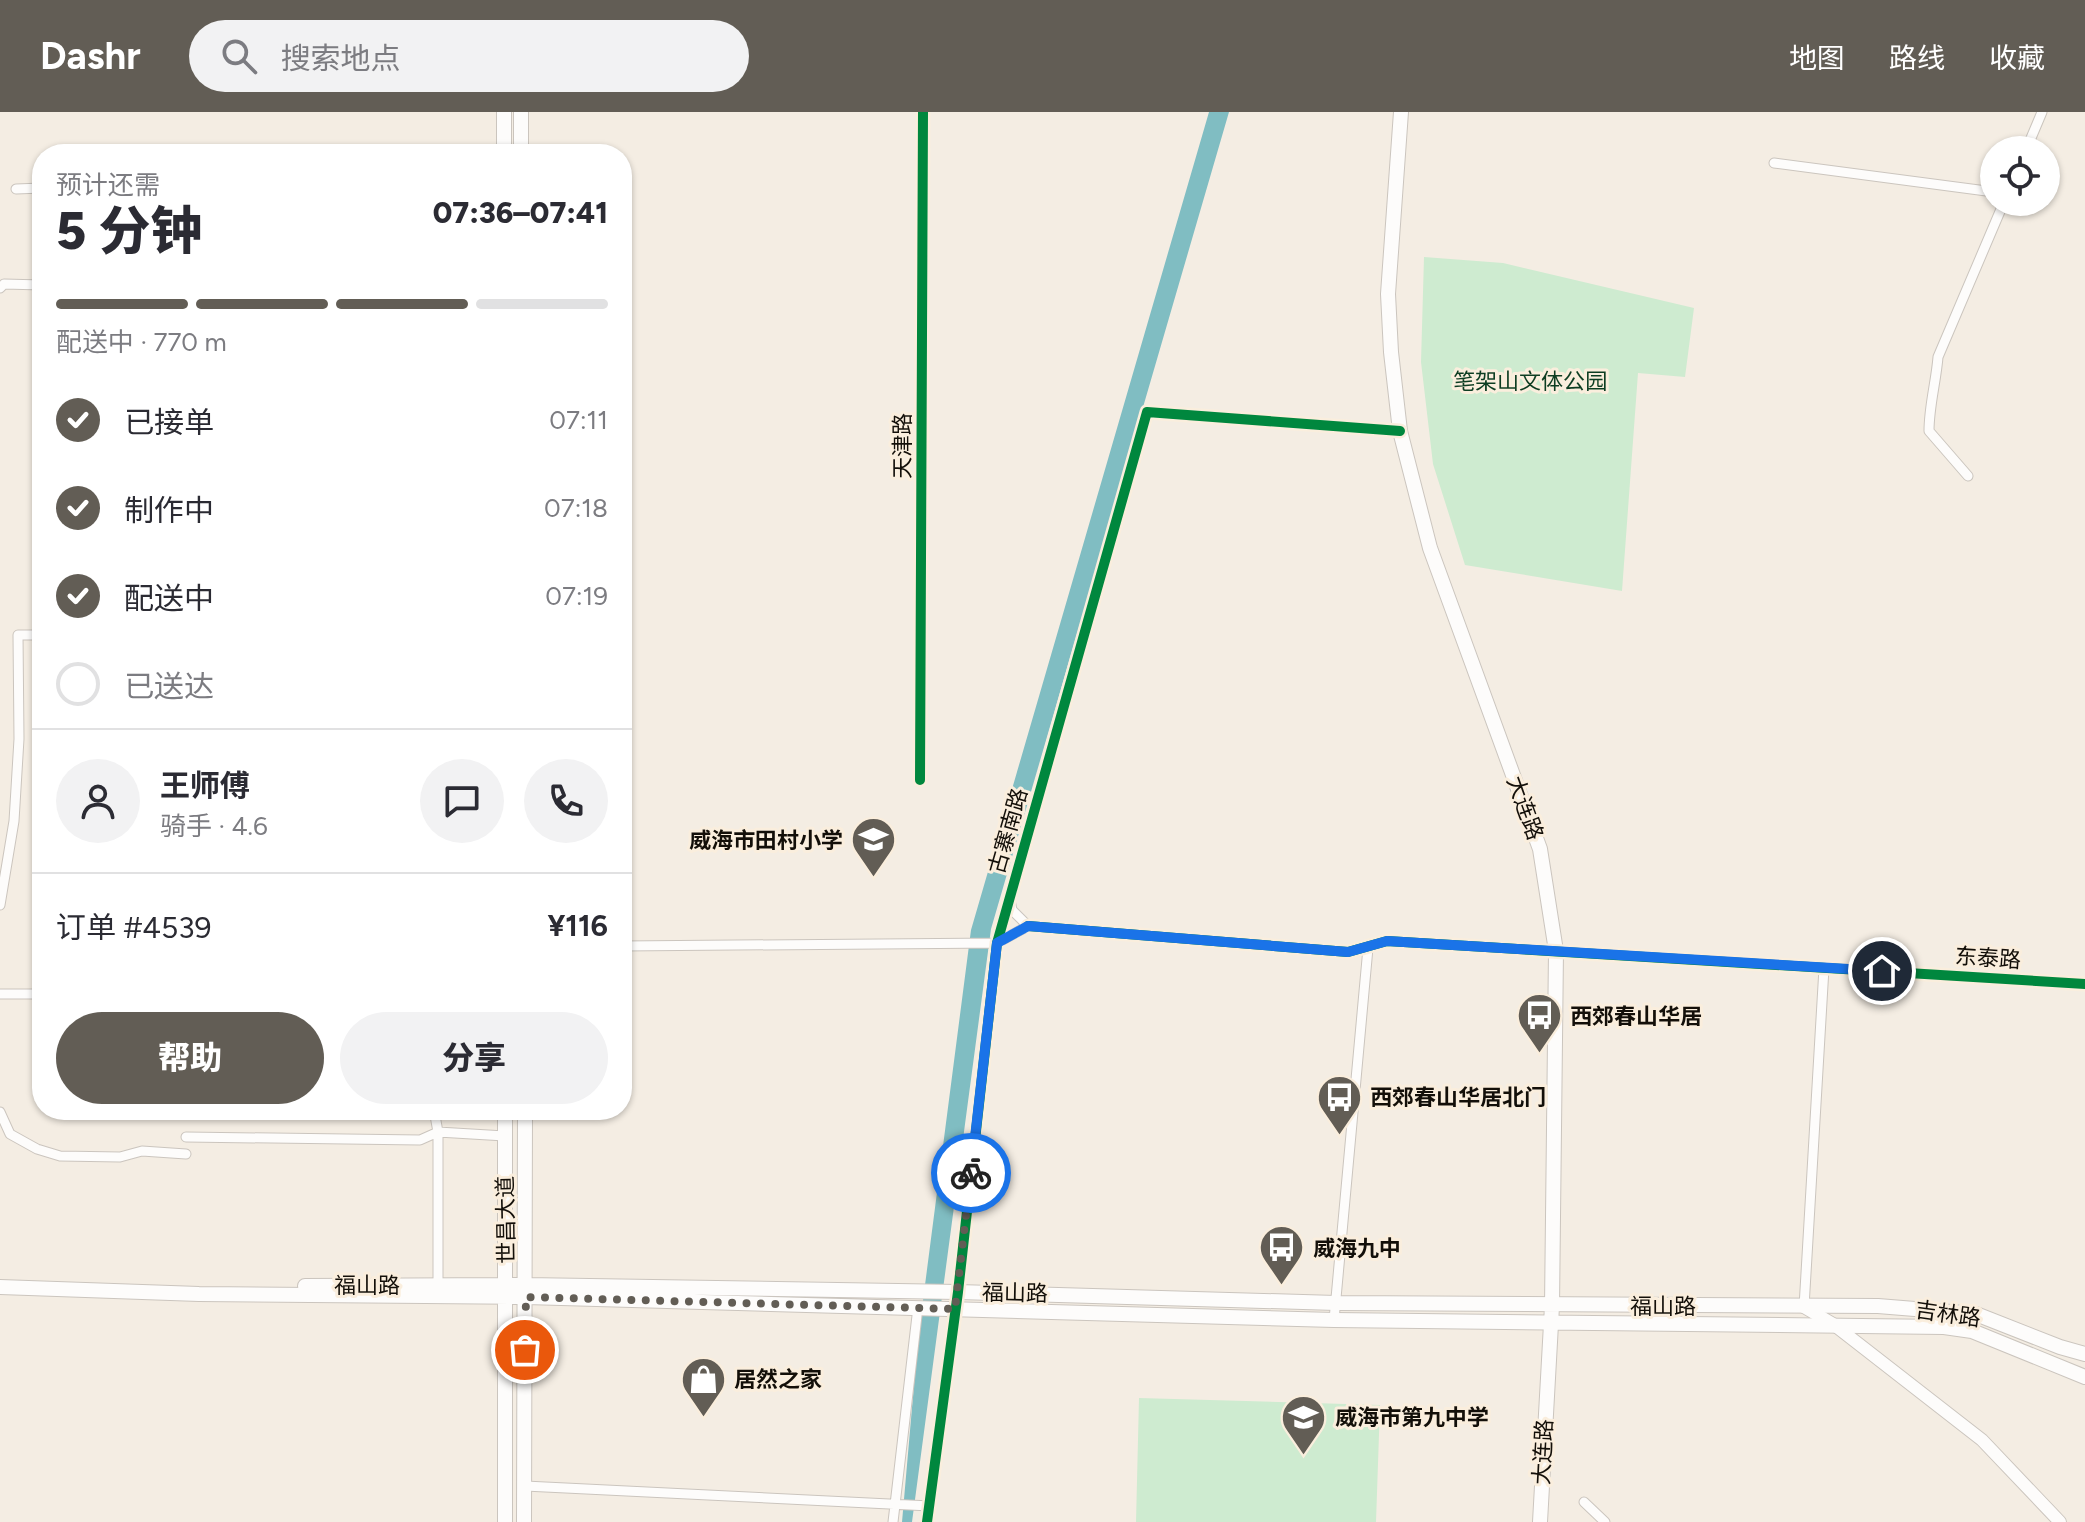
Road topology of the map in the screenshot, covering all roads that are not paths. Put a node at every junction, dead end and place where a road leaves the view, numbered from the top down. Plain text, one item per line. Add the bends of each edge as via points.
1 (504, 112) edge
2 (521, 112) edge
3 (923, 112) edge
4 (1401, 112) edge
5 (2042, 112) edge
6 (2032, 136) edge
7 (504, 144) edge
8 (521, 144) edge
9 (1774, 163) dead end
10 (32, 188) edge
11 (16, 189) dead end
12 (1980, 190) edge
13 (1998, 216) edge
14 (32, 285) edge
15 (0, 288) edge
16 (1400, 431) junction
17 (1968, 476) dead end
18 (32, 635) edge
19 (920, 780) dead end
20 (1010, 896) junction
21 (0, 905) edge
22 (1028, 926) junction
23 (994, 943) junction
24 (632, 946) edge
25 (1368, 948) junction
26 (1556, 951) junction
27 (1824, 968) junction
28 (2085, 984) edge
29 (0, 994) edge
30 (32, 994) edge
31 (0, 1112) edge
32 (436, 1120) edge
33 (505, 1120) edge
34 (525, 1120) edge
35 (438, 1132) junction
36 (505, 1136) junction
37 (186, 1137) dead end
38 (186, 1154) dead end
39 (0, 1279) edge
40 (0, 1287) edge
41 (438, 1291) junction
42 (506, 1291) junction
43 (526, 1291) junction
44 (954, 1292) junction
45 (1336, 1303) junction
46 (1552, 1306) junction
47 (918, 1307) junction
48 (1804, 1307) junction
49 (952, 1309) junction
50 (1334, 1320) junction
51 (1551, 1322) junction
52 (1833, 1324) junction
53 (2085, 1354) edge
54 (2085, 1377) edge
55 (525, 1486) junction
56 (1584, 1502) dead end
57 (898, 1504) junction
58 (924, 1506) junction
59 (505, 1522) edge
60 (524, 1522) edge
61 (893, 1522) edge
62 (927, 1522) edge
63 (1540, 1522) edge
64 (1605, 1522) edge
65 (2060, 1522) edge

1 - 7 main road
2 - 8 main road
3 - 19 street, 天津路
4 - 16 main road, 大连路 via 1388,294
5 - 6 street
9 - 12 street
10 - 11 street
13 - 17 street via 1938,357 1929,407 1929,431
14 - 15 street
16 - 20 street, 古寨南路 via 1147,412
16 - 26 main road, 大连路 via 1430,548 1540,849
18 - 21 street via 18,635 14,821
20 - 22 street via 1012,910
20 - 23 street, 古寨南路
22 - 23 street
22 - 25 street, 东泰路 via 1348,952
23 - 24 street
23 - 44 street, 古寨南路
25 - 26 street, 东泰路 via 1387,941
25 - 45 street
26 - 27 street, 东泰路
26 - 46 main road, 大连路
27 - 28 street, 东泰路
27 - 48 street
29 - 30 street
31 - 38 street via 10,1134 60,1156
32 - 35 street
33 - 36 main road, 世昌大道
34 - 43 main road, 世昌大道
35 - 36 street
35 - 37 street via 420,1140
35 - 41 street
36 - 42 main road, 世昌大道
39 - 41 main road, 福山路
40 - 41 main road via 197,1294
41 - 42 main road
42 - 43 main road
42 - 59 main road, 世昌大道
43 - 44 main road, 福山路
43 - 47 main road, 福山路
43 - 55 main road, 世昌大道
44 - 45 main road, 福山路
44 - 49 street, 古寨南路
45 - 46 main road, 福山路
45 - 50 street
46 - 48 main road, 福山路
46 - 51 main road, 大连路
47 - 49 main road, 福山路
47 - 57 street
48 - 52 main road
48 - 53 main road, 吉林路 via 1878,1306 1976,1314
49 - 50 main road, 福山路
49 - 58 street, 古寨南路
50 - 51 main road, 福山路
51 - 52 main road, 福山路
51 - 63 main road, 大连路
52 - 54 main road, 吉林路 via 1972,1331
52 - 65 main road via 1982,1440
55 - 57 street
55 - 60 main road, 世昌大道
56 - 64 street
57 - 58 street
57 - 61 street
58 - 62 street, 古寨南路

